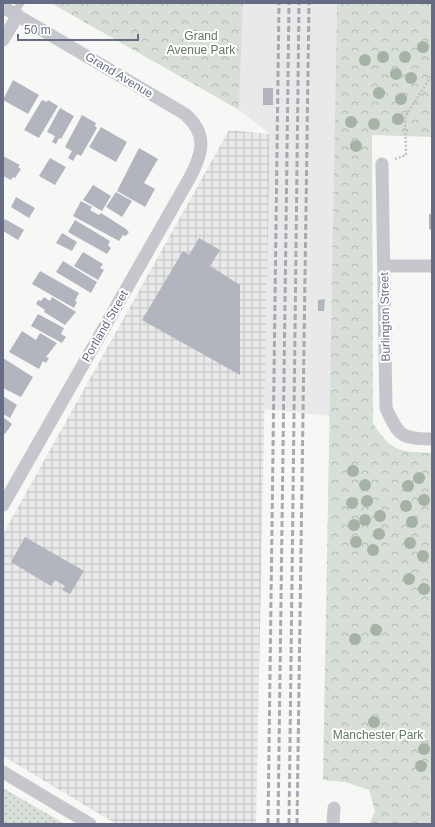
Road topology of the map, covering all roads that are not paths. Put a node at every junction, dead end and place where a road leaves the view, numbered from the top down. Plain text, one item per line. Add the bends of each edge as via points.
1 (14, 10) edge
2 (3, 40) edge
3 (202, 144) joint
4 (382, 164) road end
5 (385, 266) junction
6 (432, 266) edge
7 (432, 439) edge
8 (3, 505) edge
9 (3, 772) edge
10 (334, 808) dead end
11 (90, 824) edge
12 (333, 824) edge

1 - 2 street
1 - 3 street, Grand Avenue via 185,114 197,127
3 - 8 street, Portland Street via 199,158 189,179
4 - 5 street, Burlington Street
5 - 6 street
5 - 7 street, Burlington Street via 386,408 395,427 407,438
9 - 11 street
10 - 12 street

